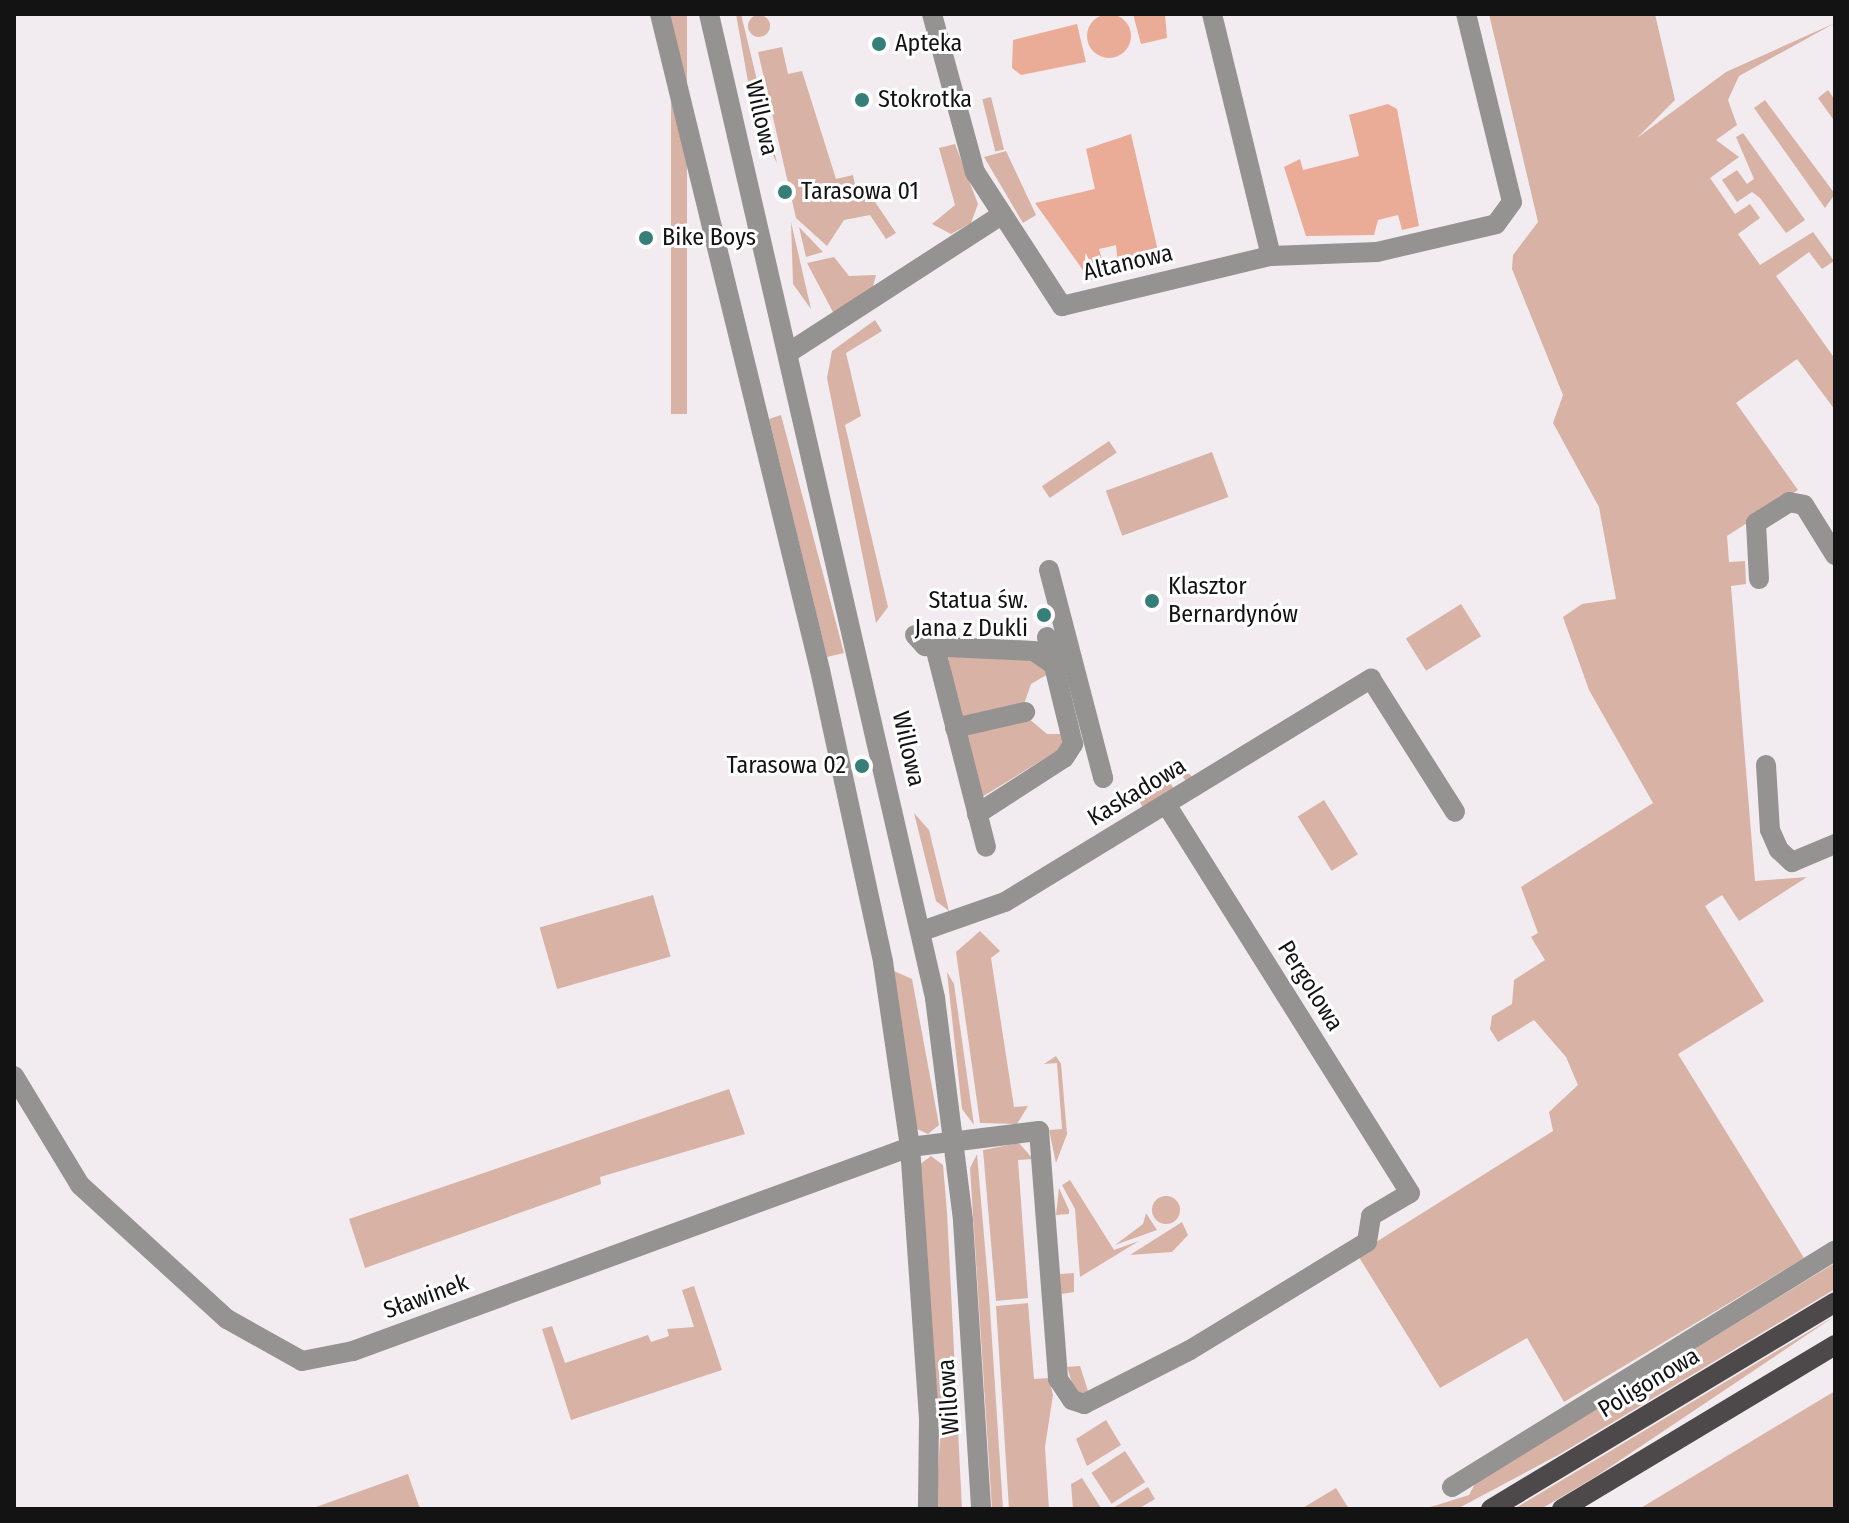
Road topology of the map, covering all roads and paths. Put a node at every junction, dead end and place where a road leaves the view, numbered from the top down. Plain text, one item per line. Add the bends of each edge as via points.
1 (660, 14) edge
2 (709, 14) edge
3 (932, 14) edge
4 (1212, 14) edge
5 (1466, 14) edge
6 (1001, 215) junction
7 (1271, 256) junction
8 (788, 353) junction
9 (1835, 555) edge
10 (1049, 570) dead end
11 (1759, 579) dead end
12 (915, 635) dead end
13 (1056, 635) junction
14 (935, 647) junction
15 (1000, 649) junction
16 (1054, 665) junction
17 (1025, 712) dead end
18 (955, 728) junction
19 (1766, 765) dead end
20 (1103, 778) dead end
21 (1167, 805) junction
22 (1455, 812) dead end
23 (977, 814) junction
24 (1835, 844) edge
25 (986, 847) dead end
26 (922, 931) junction
27 (14, 1076) edge
28 (954, 1141) junction
29 (910, 1147) junction
30 (1410, 1193) joint
31 (1835, 1250) edge
32 (1835, 1302) edge
33 (1835, 1345) edge
34 (1452, 1487) dead end
35 (928, 1509) edge
36 (981, 1509) edge
37 (1491, 1509) edge
38 (1562, 1509) edge

1 - 29 street via 870,893
2 - 8 street, Willowa
3 - 6 street via 966,148
4 - 7 street
5 - 7 street, Altanowa via 1512,202 1496,224 1377,252
6 - 7 street, Altanowa via 1062,306
6 - 8 street
8 - 26 street, Willowa
9 - 11 street via 1804,505 1789,502 1756,523
10 - 13 street
12 - 14 street
13 - 15 street
13 - 16 street
13 - 20 street
14 - 15 street
14 - 18 street
15 - 16 street via 1034,651
16 - 23 street via 1070,751
17 - 18 street
18 - 23 street
19 - 24 street via 1770,830 1779,850 1792,862
21 - 22 street, Kaskadowa via 1371,679
21 - 26 street, Kaskadowa via 1005,902
21 - 30 street, Pergolowa
23 - 25 street
26 - 28 street, Willowa
27 - 29 street, Sławinek via 90,1195 227,1319 302,1361 368,1345
28 - 29 street, Sławinek
28 - 30 street, Sławinek via 1039,1131 1058,1379 1072,1400 1084,1404 1190,1350 1367,1242 1371,1216
28 - 36 street, Willowa
29 - 35 street via 929,1421
31 - 34 street
32 - 37 main road, Poligonowa
33 - 38 main road

